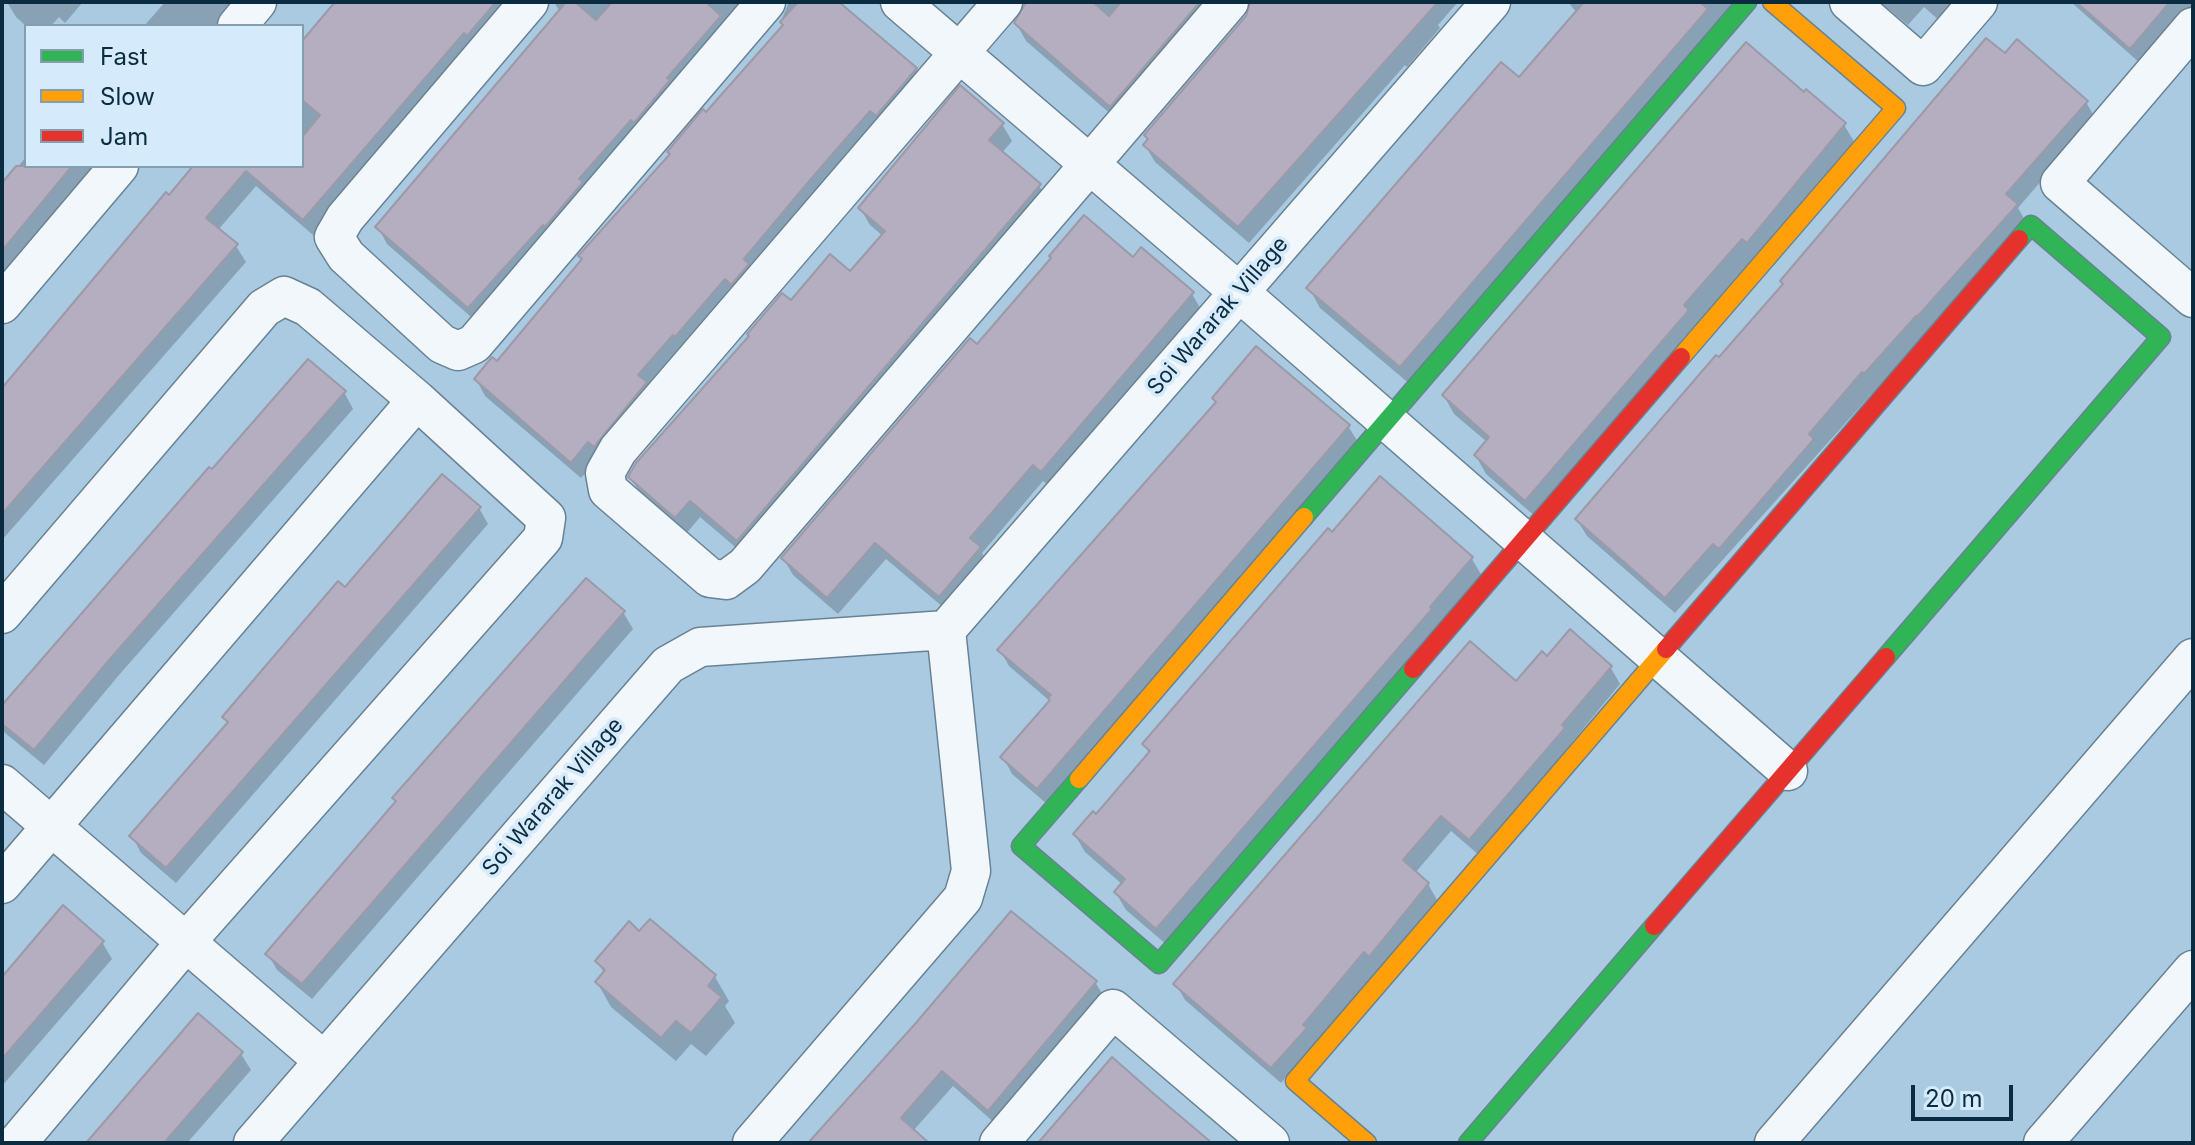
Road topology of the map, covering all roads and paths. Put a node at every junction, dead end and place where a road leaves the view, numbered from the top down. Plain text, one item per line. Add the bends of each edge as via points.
1 (257, 2) edge
2 (529, 2) edge
3 (766, 2) edge
4 (900, 2) edge
5 (1003, 2) edge
6 (1229, 2) edge
7 (1491, 2) edge
8 (1747, 2) edge
9 (1772, 2) edge
10 (1849, 2) edge
11 (1978, 2) edge
12 (239, 24) edge
13 (2193, 27) edge
14 (960, 53) junction
15 (1090, 164) junction
16 (117, 168) edge
17 (1239, 292) junction
18 (2193, 298) edge
19 (2, 304) edge
20 (417, 400) junction
21 (1387, 421) junction
22 (1524, 541) junction
23 (2, 614) edge
24 (946, 630) junction
25 (1659, 658) junction
26 (2193, 658) edge
27 (1788, 771) junction
28 (2, 784) edge
29 (51, 826) junction
30 (2, 884) edge
31 (186, 942) junction
32 (2193, 970) edge
33 (324, 1061) junction
34 (1249, 1136) edge
35 (17, 1143) edge
36 (253, 1143) edge
37 (752, 1143) edge
38 (999, 1143) edge
39 (1367, 1143) edge
40 (1468, 1143) edge
41 (1774, 1143) edge
42 (2043, 1143) edge

1 - 12 street
2 - 3 street via 334,237 346,256 442,344 458,351 474,344
4 - 14 street
5 - 14 street
6 - 15 street
7 - 17 street, Soi Wararak Village
8 - 21 street
9 - 22 street via 1896,108
10 - 11 street via 1923,66
13 - 18 street via 2060,183
14 - 15 street
14 - 15 street via 618,450 605,473 608,490 710,578 726,580 745,566
15 - 17 street
16 - 19 street
17 - 21 street
17 - 24 street, Soi Wararak Village
20 - 23 street via 308,307 284,296 264,308
20 - 29 street
20 - 31 street via 535,505 546,518 543,538
21 - 22 street
21 - 22 street via 1021,846 1159,964
22 - 25 street
24 - 33 street, Soi Wararak Village via 700,647 668,665
24 - 37 street via 971,871 963,898
25 - 27 street
25 - 27 street via 2031,225 2161,337
25 - 39 street via 1295,1081
26 - 41 street
27 - 40 street
28 - 29 street
29 - 30 street
29 - 31 street
31 - 33 street
31 - 35 street
32 - 42 street
33 - 36 street, Soi Wararak Village
34 - 38 street via 1113,1009

